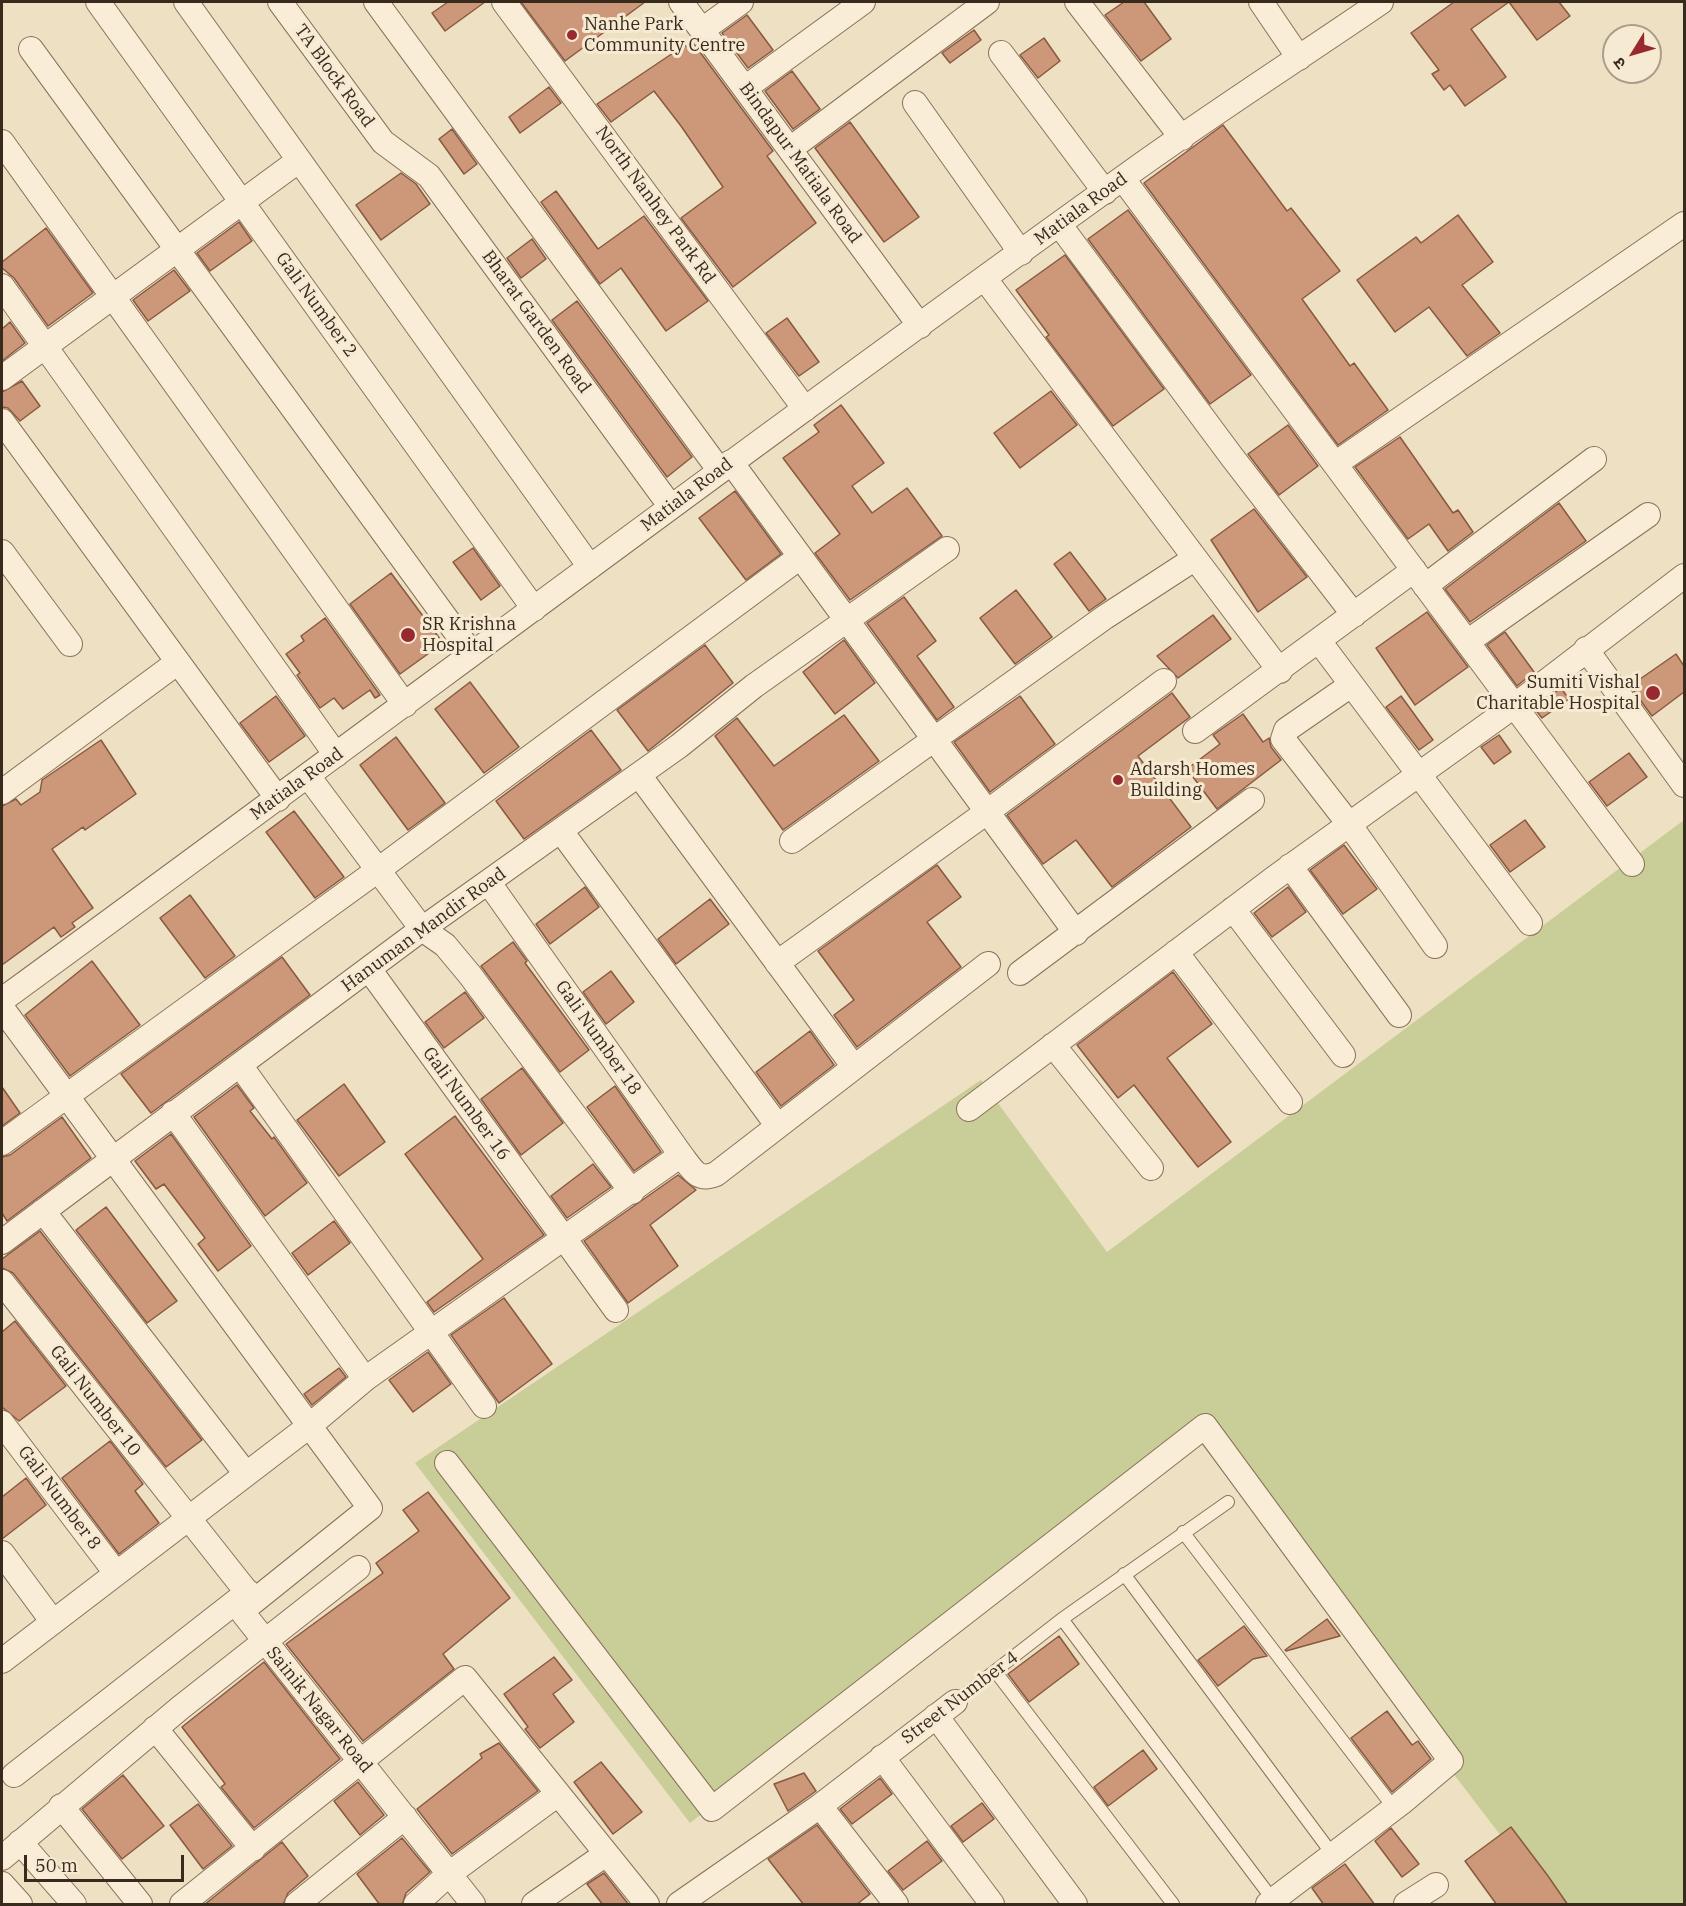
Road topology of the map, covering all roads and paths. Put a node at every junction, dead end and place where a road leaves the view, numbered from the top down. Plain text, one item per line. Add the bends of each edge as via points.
1 (99, 2) edge
2 (186, 2) edge
3 (280, 2) edge
4 (375, 2) edge
5 (681, 2) edge
6 (741, 2) edge
7 (863, 2) edge
8 (987, 2) edge
9 (1078, 2) edge
10 (1261, 2) edge
11 (1381, 2) edge
12 (512, 4) edge
13 (702, 30) junction
14 (31, 49) dead end
15 (1001, 53) dead end
16 (1299, 58) junction
17 (745, 88) junction
18 (915, 103) dead end
19 (1182, 138) junction
20 (2, 142) edge
21 (390, 148) joint
22 (790, 149) junction
23 (298, 161) junction
24 (1114, 185) junction
25 (242, 202) junction
26 (1684, 224) edge
27 (1059, 225) junction
28 (176, 251) junction
29 (1021, 253) junction
30 (985, 279) junction
31 (2, 286) edge
32 (114, 296) junction
33 (920, 326) junction
34 (45, 347) junction
35 (2, 378) edge
36 (805, 409) junction
37 (2, 421) edge
38 (1594, 459) dead end
39 (1335, 464) junction
40 (725, 466) junction
41 (671, 507) junction
42 (1648, 515) dead end
43 (947, 549) dead end
44 (2, 552) edge
45 (800, 557) junction
46 (1194, 559) junction
47 (590, 567) junction
48 (1684, 576) edge
49 (1419, 578) junction
50 (534, 609) junction
51 (1354, 615) junction
52 (847, 620) junction
53 (1319, 641) junction
54 (1467, 642) junction
55 (70, 644) dead end
56 (1586, 649) junction
57 (472, 654) junction
58 (178, 662) junction
59 (1280, 671) junction
60 (1164, 681) dead end
61 (1351, 685) junction
62 (405, 705) junction
63 (1514, 706) junction
64 (1195, 731) dead end
65 (934, 739) junction
66 (336, 755) junction
67 (1419, 774) junction
68 (308, 776) junction
69 (639, 776) junction
70 (1684, 785) edge
71 (2, 792) edge
72 (278, 799) junction
73 (1252, 800) dead end
74 (987, 812) junction
75 (1349, 824) junction
76 (561, 831) junction
77 (792, 841) dead end
78 (1632, 864) dead end
79 (1290, 866) junction
80 (378, 870) junction
81 (489, 883) junction
82 (1233, 909) junction
83 (1530, 923) dead end
84 (422, 929) junction
85 (1076, 933) junction
86 (1435, 946) dead end
87 (1176, 952) junction
88 (777, 963) junction
89 (988, 964) dead end
90 (369, 969) junction
91 (1020, 973) dead end
92 (2, 1000) edge
93 (2, 1008) edge
94 (1399, 1015) dead end
95 (1053, 1045) junction
96 (1343, 1055) dead end
97 (240, 1065) junction
98 (854, 1067) junction
99 (67, 1096) junction
100 (1290, 1102) dead end
101 (969, 1109) dead end
102 (174, 1113) junction
103 (777, 1125) junction
104 (2, 1143) edge
105 (681, 1155) junction
106 (113, 1159) junction
107 (1151, 1168) dead end
108 (632, 1192) junction
109 (43, 1211) junction
110 (563, 1238) junction
111 (2, 1242) edge
112 (2, 1282) edge
113 (616, 1310) dead end
114 (432, 1334) junction
115 (365, 1379) junction
116 (484, 1406) dead end
117 (2, 1423) edge
118 (308, 1427) junction
119 (447, 1463) dead end
120 (246, 1474) junction
121 (1228, 1502) dead end
122 (188, 1519) junction
123 (1183, 1532) junction
124 (2, 1553) edge
125 (358, 1568) dead end
126 (116, 1573) junction
127 (1124, 1574) junction
128 (251, 1596) junction
129 (1062, 1619) junction
130 (53, 1622) junction
131 (263, 1641) junction
132 (2, 1660) edge
133 (995, 1671) junction
134 (946, 1709) junction
135 (155, 1728) junction
136 (882, 1757) junction
137 (361, 1763) junction
138 (14, 1775) dead end
139 (558, 1794) junction
140 (61, 1806) junction
141 (820, 1806) junction
142 (1394, 1808) junction
143 (405, 1817) junction
144 (20, 1842) junction
145 (253, 1849) junction
146 (606, 1854) junction
147 (1333, 1855) junction
148 (2, 1858) edge
149 (449, 1874) junction
150 (2, 1884) edge
151 (1436, 1885) dead end
152 (691, 1901) edge
153 (1270, 1902) edge
154 (20, 1905) edge
155 (74, 1905) edge
156 (140, 1905) edge
157 (182, 1905) edge
158 (297, 1905) edge
159 (416, 1905) edge
160 (473, 1905) edge
161 (534, 1905) edge
162 (647, 1905) edge
163 (896, 1905) edge
164 (992, 1905) edge
165 (1075, 1905) edge
166 (1173, 1905) edge
167 (1406, 1905) edge

1 - 25 street, Gali Number 2
2 - 23 street
3 - 21 street, TA Block Road
4 - 40 street
5 - 13 street, Bindapur Matiala Road
6 - 13 street
7 - 17 street
8 - 22 street
9 - 19 street
10 - 16 street
11 - 16 street, Matiala Road
12 - 36 street, North Nanhey Park Rd
13 - 17 street, Bindapur Matiala Road
14 - 28 street
15 - 24 street
16 - 19 street, Matiala Road
17 - 22 street, Bindapur Matiala Road
18 - 29 street
19 - 24 street, Matiala Road
20 - 32 street
21 - 41 street, Bharat Garden Road via 429,176
22 - 33 street, Bindapur Matiala Road
23 - 25 street
23 - 47 street
24 - 27 street, Matiala Road
24 - 39 street
25 - 28 street
25 - 50 street, Gali Number 2
26 - 39 street
27 - 29 street, Matiala Road
27 - 51 street
28 - 32 street
28 - 57 street
29 - 30 street, Matiala Road
30 - 33 street, Matiala Road
30 - 46 street
31 - 34 street
32 - 34 street
32 - 62 street
33 - 36 street, Matiala Road
34 - 35 street
34 - 66 street
36 - 40 street, Matiala Road
37 - 58 street
38 - 49 street
39 - 49 street
40 - 41 street, Matiala Road
40 - 45 street
41 - 47 street, Matiala Road
42 - 54 street
43 - 52 street, Hanuman Mandir Road
44 - 55 street
45 - 52 street
45 - 80 street
46 - 59 street
46 - 65 street
47 - 50 street, Matiala Road
48 - 56 street
49 - 51 street
49 - 54 street
50 - 57 street, Matiala Road
51 - 53 street
52 - 65 street
52 - 69 street, Hanuman Mandir Road
53 - 59 street
53 - 61 street
54 - 63 street
56 - 63 street
56 - 70 street
57 - 62 street, Matiala Road
58 - 71 street
58 - 72 street
59 - 64 street
60 - 74 street
61 - 67 street
61 - 75 street via 1286,730 1283,739
62 - 66 street, Matiala Road
63 - 67 street
63 - 78 street
65 - 74 street
65 - 77 street
66 - 68 street, Matiala Road
67 - 75 street
67 - 83 street
68 - 72 street, Matiala Road
68 - 80 street
69 - 76 street, Hanuman Mandir Road
69 - 88 street
72 - 92 street, Matiala Road
73 - 85 street
74 - 85 street
74 - 88 street
75 - 79 street
75 - 86 street
76 - 81 street, Hanuman Mandir Road
76 - 103 street
79 - 82 street
79 - 94 street
80 - 84 street
80 - 99 street
81 - 84 street, Hanuman Mandir Road
81 - 105 street, Gali Number 18
82 - 87 street
82 - 96 street
84 - 90 street, Hanuman Mandir Road
84 - 108 street via 445,945 458,961
85 - 91 street
87 - 95 street
87 - 100 street
88 - 98 street
89 - 98 street
90 - 97 street, Hanuman Mandir Road
90 - 110 street, Gali Number 16
93 - 99 street
95 - 101 street
95 - 107 street
97 - 102 street, Hanuman Mandir Road
97 - 114 street
98 - 103 street
99 - 104 street
99 - 106 street
102 - 106 street, Hanuman Mandir Road
102 - 115 street
103 - 105 street, Gali Number 18 via 716,1174 697,1176
105 - 108 street
106 - 109 street, Hanuman Mandir Road
106 - 118 street
108 - 110 street
109 - 111 street, Hanuman Mandir Road
109 - 120 street
110 - 113 street, Gali Number 16
110 - 114 street
112 - 122 street, Gali Number 10
114 - 115 street
114 - 116 street
115 - 118 street
117 - 126 street, Gali Number 8
118 - 120 street
118 - 128 street via 369,1510
119 - 142 street via 712,1809 1205,1426 1451,1761
120 - 122 street
121 - 123 lane, Street Number 4
122 - 126 street
122 - 128 street, Gali Number 10
123 - 127 lane, Street Number 4
123 - 142 lane
124 - 130 street
125 - 131 street
126 - 130 street
127 - 129 lane, Street Number 4
127 - 147 lane
128 - 131 street via 243,1613
128 - 138 street
129 - 133 lane, Street Number 4
129 - 153 lane
130 - 132 street
131 - 135 street, Sainik Nagar Road
131 - 137 street, Sainik Nagar Road
133 - 134 lane, Street Number 4
133 - 166 lane
134 - 136 street, Street Number 4
134 - 165 street
135 - 140 street, Sainik Nagar Road
135 - 145 street
136 - 141 street, Street Number 4
136 - 164 street
137 - 139 street via 465,1678
137 - 143 street, Sainik Nagar Road
137 - 145 street
139 - 146 street
139 - 149 street
140 - 144 street, Sainik Nagar Road
140 - 156 street
141 - 152 street, Street Number 4
141 - 163 street
142 - 147 street
143 - 149 street, Sainik Nagar Road
143 - 158 street
144 - 148 street, Sainik Nagar Road
144 - 155 street
145 - 157 street
146 - 161 street
146 - 162 street
147 - 153 street
149 - 159 street
149 - 160 street, Sainik Nagar Road
150 - 154 street
151 - 167 street

